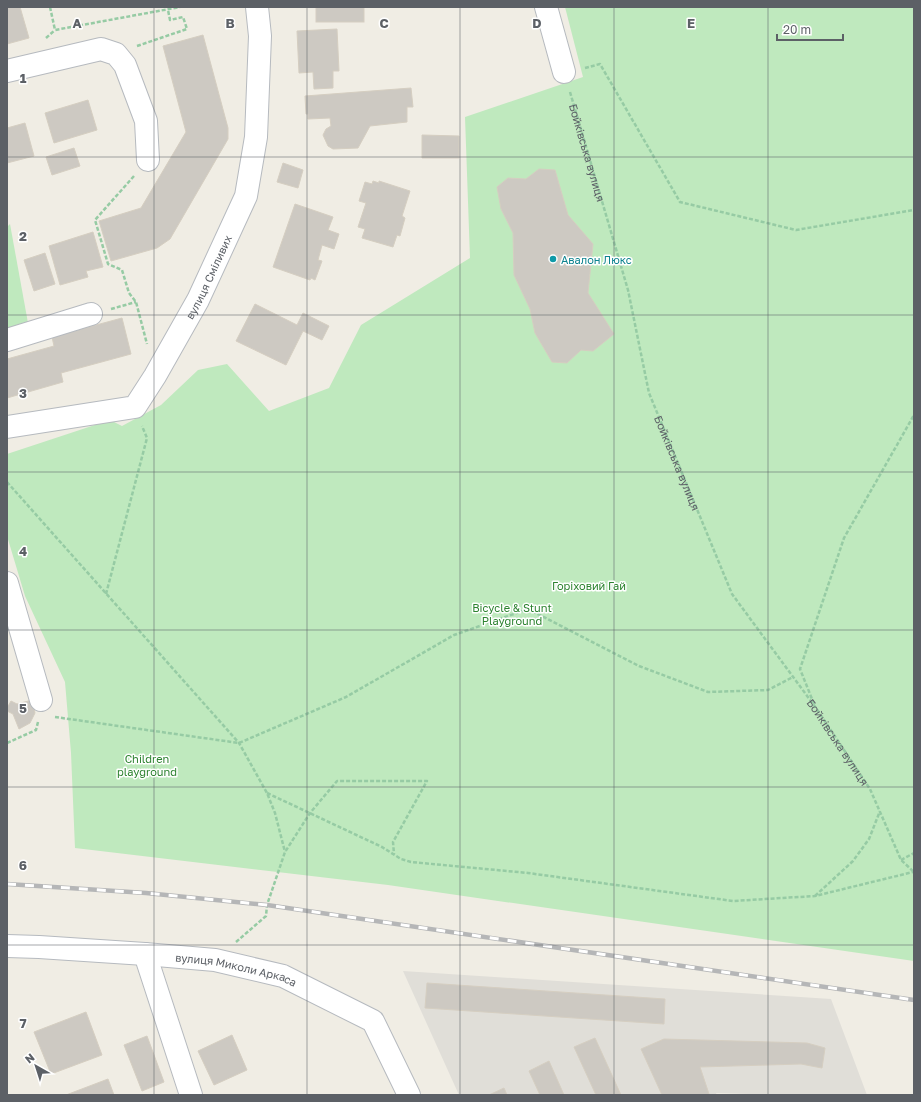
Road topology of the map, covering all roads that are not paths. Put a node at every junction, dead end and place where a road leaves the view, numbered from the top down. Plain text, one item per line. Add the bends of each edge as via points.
1 (257, 7) edge
2 (546, 7) edge
3 (7, 71) edge
4 (571, 71) road end
5 (148, 160) road end
6 (91, 314) dead end
7 (7, 340) edge
8 (7, 427) edge
9 (7, 583) edge
10 (41, 708) road end
11 (7, 946) edge
12 (145, 954) junction
13 (191, 1095) edge
14 (409, 1095) edge

1 - 8 street, вулиця Сміливих via 260,36 256,137 246,196 198,300 155,376 135,407
2 - 4 street
3 - 5 street via 101,49 116,54 125,65 146,121
6 - 7 street
9 - 10 street
11 - 12 street, вулиця Миколи Аркаса
12 - 13 street
12 - 14 street, вулиця Миколи Аркаса via 215,960 283,976 373,1021

